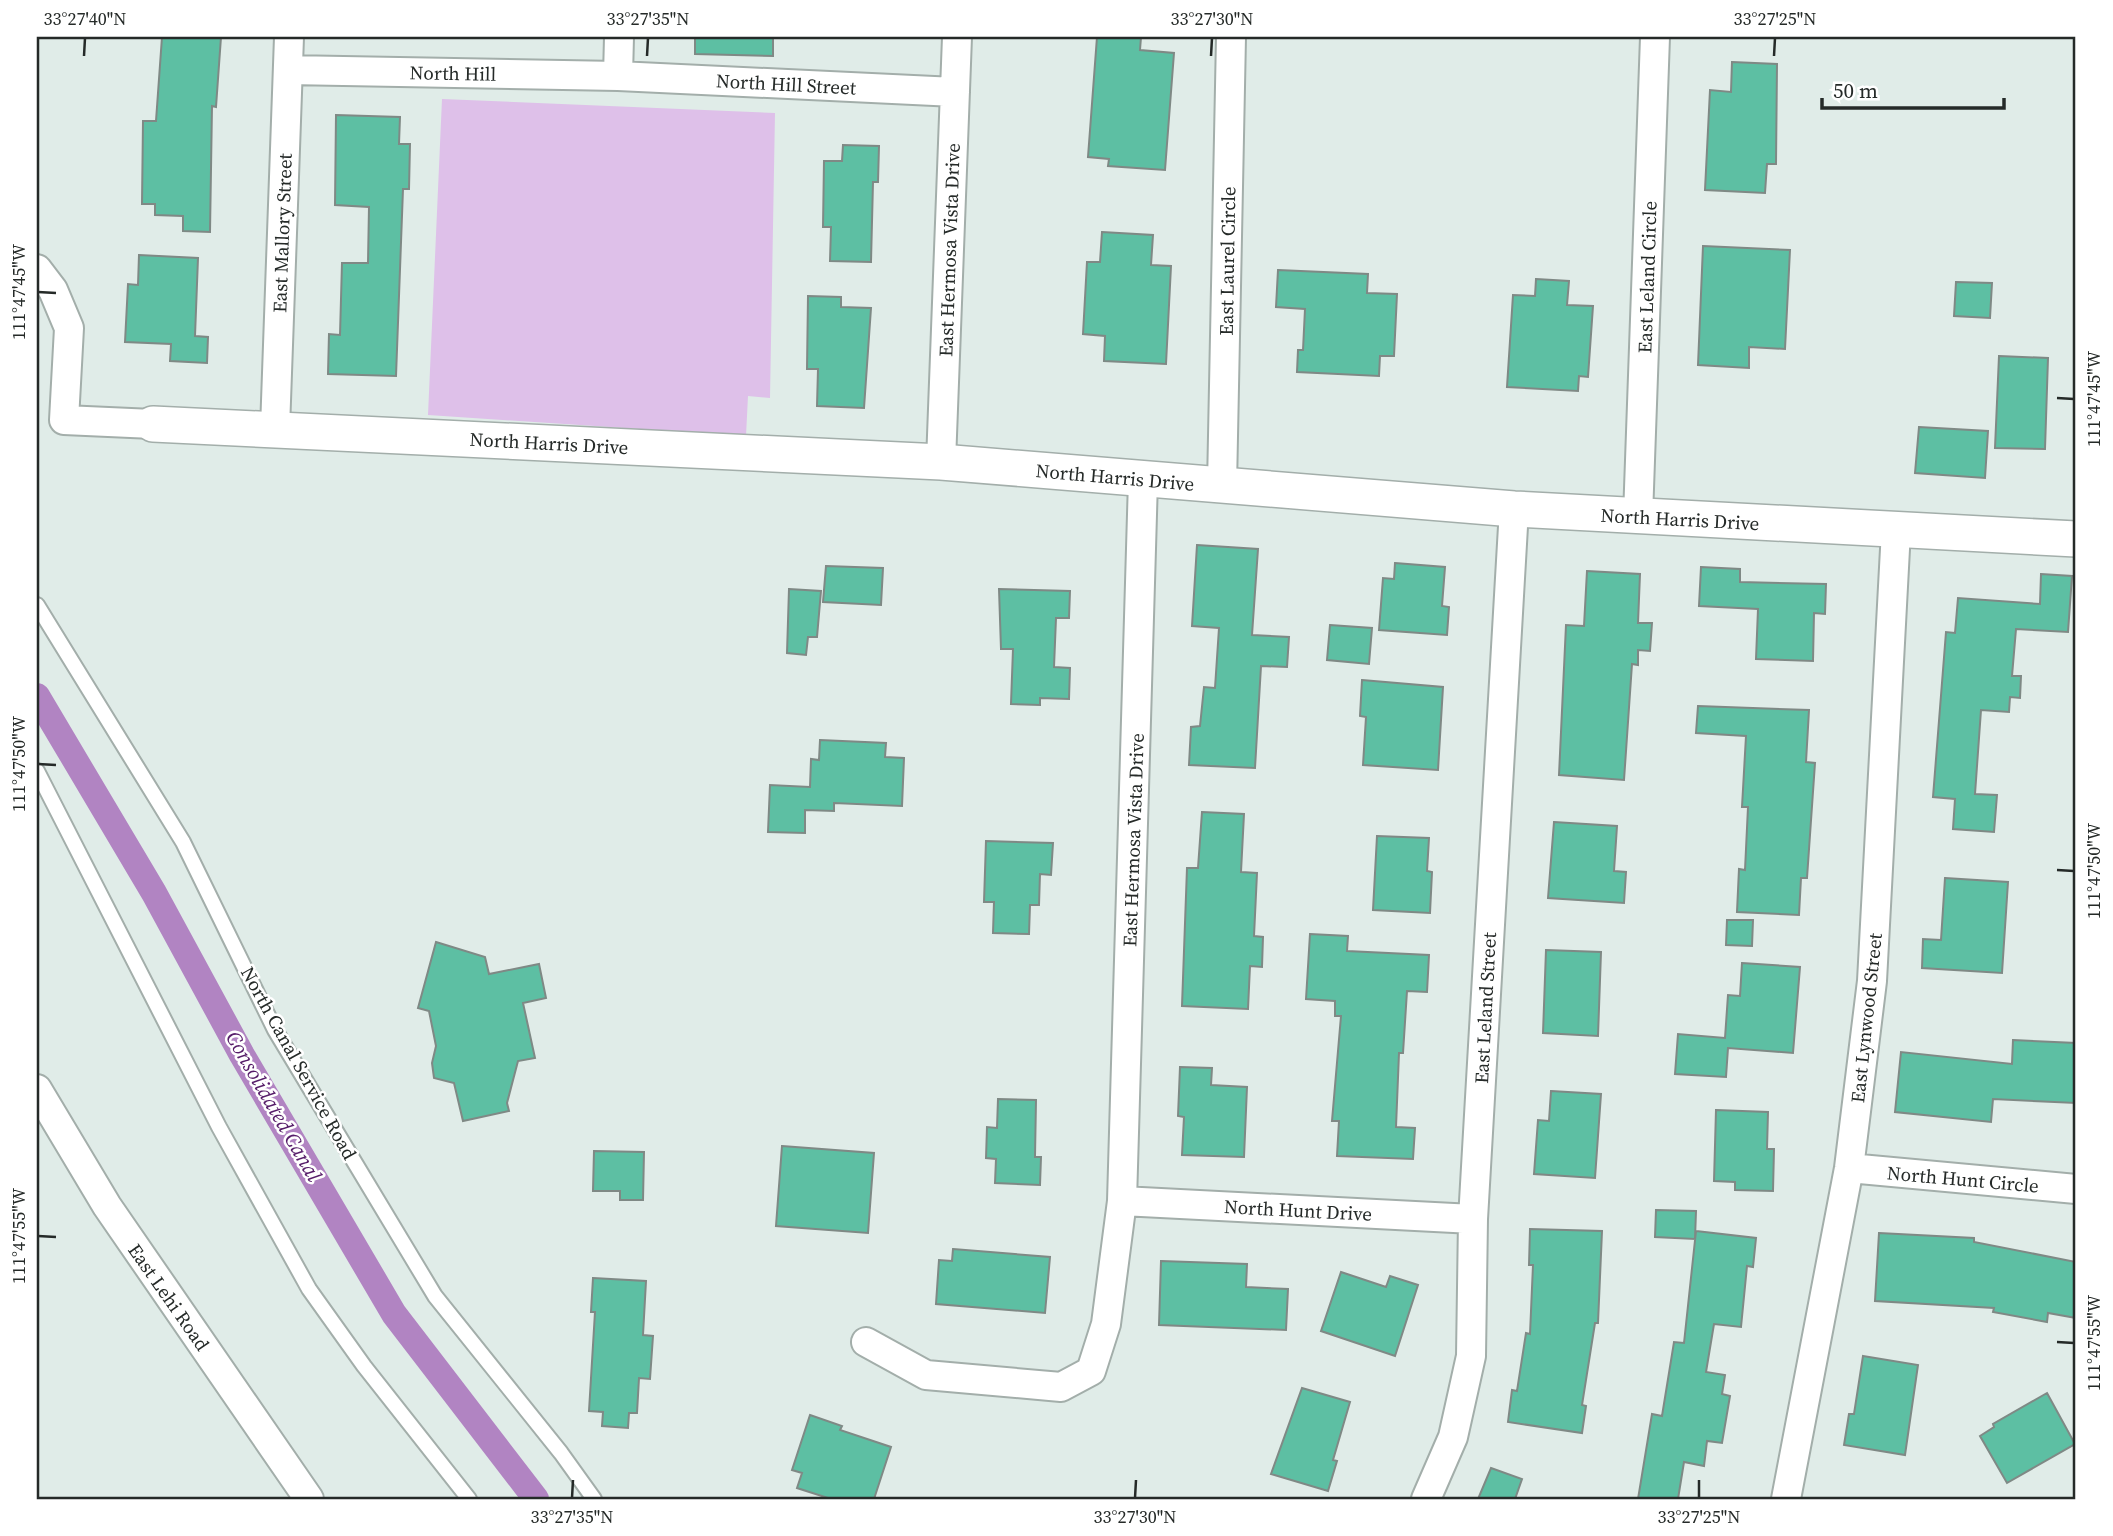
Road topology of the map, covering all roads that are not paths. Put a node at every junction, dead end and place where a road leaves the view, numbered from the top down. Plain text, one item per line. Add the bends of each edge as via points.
1 (289, 37) edge
2 (619, 37) edge
3 (957, 37) edge
4 (1231, 37) edge
5 (1655, 37) edge
6 (288, 70) junction
7 (618, 76) junction
8 (955, 92) junction
9 (37, 269) edge
10 (153, 424) joint
11 (275, 429) junction
12 (941, 462) junction
13 (1143, 480) junction
14 (1222, 486) junction
15 (1514, 509) junction
16 (1638, 516) junction
17 (1896, 530) junction
18 (2076, 540) edge
19 (37, 605) edge
20 (37, 771) edge
21 (37, 1089) edge
22 (1849, 1168) junction
23 (2076, 1189) edge
24 (1122, 1201) junction
25 (1473, 1219) junction
26 (866, 1342) dead end
27 (309, 1499) edge
28 (469, 1499) edge
29 (594, 1499) edge
30 (1426, 1499) edge
31 (1786, 1499) edge

1 - 6 street, East Mallory Street
2 - 7 street
3 - 8 street, East Hermosa Vista Drive
4 - 14 street, East Laurel Circle
5 - 16 street, East Leland Circle
6 - 7 street, North Hill
6 - 11 street, East Mallory Street
7 - 8 street, North Hill Street
8 - 12 street, East Hermosa Vista Drive
9 - 10 street via 53,290 69,328 64,420
10 - 11 street, North Harris Drive
11 - 12 street, North Harris Drive
12 - 13 street, North Harris Drive
13 - 14 street, North Harris Drive
13 - 24 street, East Hermosa Vista Drive
14 - 15 street, North Harris Drive
15 - 16 street, North Harris Drive
15 - 25 street, East Leland Street
16 - 17 street, North Harris Drive
17 - 18 street, North Harris Drive
17 - 22 street, East Lynwood Street via 1872,981
19 - 29 lane, North Canal Service Road via 183,842 275,1030 435,1296
20 - 28 lane via 219,1127 309,1289
21 - 27 street, East Lehi Road via 107,1206
22 - 23 street, North Hunt Circle
22 - 31 street, East Lynwood Street
24 - 25 street, North Hunt Drive
24 - 26 street, East Hermosa Vista Drive via 1106,1324 1095,1359 1091,1370 1061,1387 926,1375
25 - 30 street, East Leland Street via 1471,1356 1453,1437

